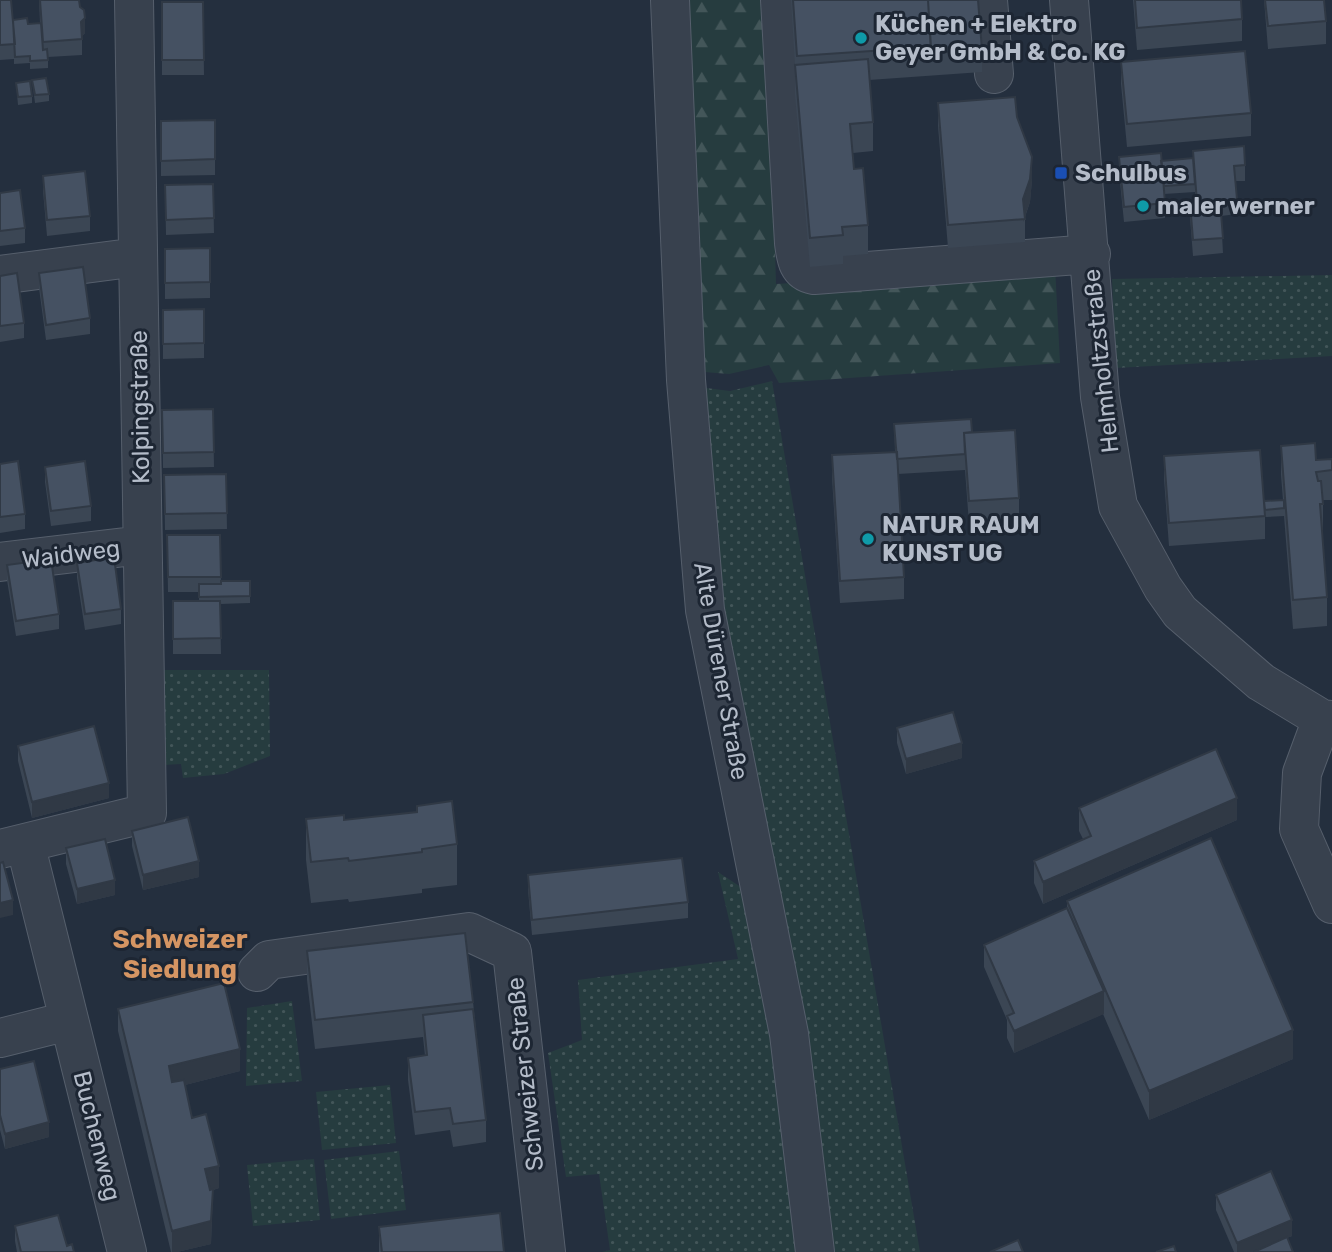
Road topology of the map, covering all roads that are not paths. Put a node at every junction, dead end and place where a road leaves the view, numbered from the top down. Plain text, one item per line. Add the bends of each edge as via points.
1 (134, 0) edge
2 (670, 0) edge
3 (780, 0) edge
4 (988, 0) edge
5 (1069, 0) edge
6 (994, 74) dead end
7 (1091, 254) junction
8 (138, 257) junction
9 (0, 275) edge
10 (142, 545) junction
11 (0, 562) edge
12 (1327, 719) edge
13 (12, 846) edge
14 (1332, 904) edge
15 (257, 972) dead end
16 (68, 1021) junction
17 (0, 1038) edge
18 (127, 1252) edge
19 (546, 1252) edge
20 (815, 1252) edge

1 - 8 street, Kolpingstraße
2 - 20 street, Alte Dürener Straße via 686,380 705,610 789,1034
3 - 7 street via 794,243 804,272 814,275
4 - 6 street
5 - 7 street, Helmholtzstraße
7 - 12 street, Helmholtzstraße via 1100,397 1118,506 1180,612 1261,682
8 - 9 street
8 - 10 street, Kolpingstraße
10 - 11 street, Waidweg
10 - 13 street, Kolpingstraße via 147,813
12 - 14 street, Helmholtzstraße via 1302,773 1298,829
13 - 16 street, Buchenweg
15 - 19 street, Schweizer Straße via 269,960 469,932 512,952
16 - 17 street
16 - 18 street, Buchenweg

